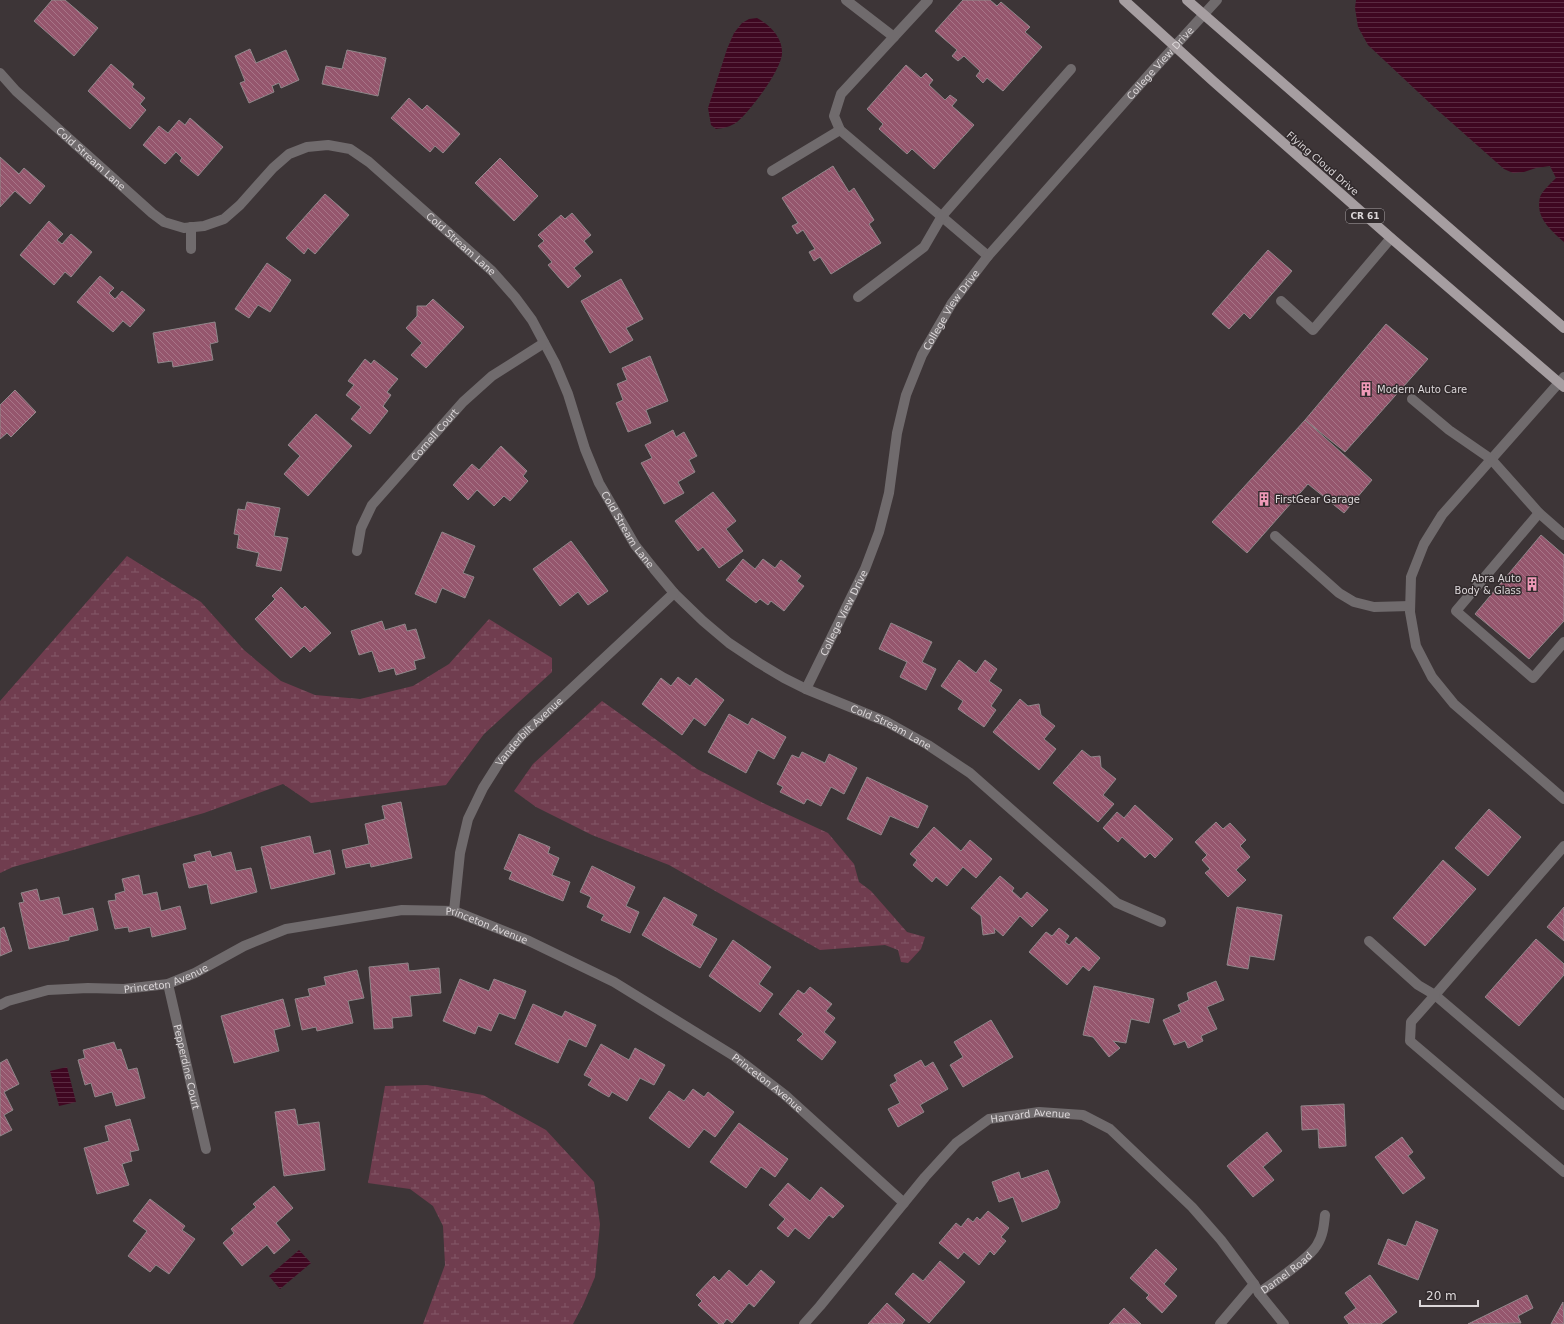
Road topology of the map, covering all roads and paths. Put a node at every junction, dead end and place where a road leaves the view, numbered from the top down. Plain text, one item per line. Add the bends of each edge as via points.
1 (846, 0) edge
2 (928, 0) edge
3 (1124, 0) edge
4 (1187, 0) edge
5 (1217, 0) edge
6 (1203, 14) junction
7 (894, 38) junction
8 (1175, 46) junction
9 (1071, 69) dead end
10 (0, 73) edge
11 (840, 130) junction
12 (772, 171) dead end
13 (942, 216) junction
14 (191, 227) junction
15 (1391, 238) junction
16 (191, 249) dead end
17 (988, 256) junction
18 (858, 297) dead end
19 (1281, 301) dead end
20 (1564, 328) edge
21 (544, 343) junction
22 (1562, 382) edge
23 (1412, 399) dead end
24 (1491, 459) junction
25 (1539, 513) junction
26 (1564, 534) edge
27 (1275, 536) dead end
28 (357, 551) dead end
29 (674, 593) junction
30 (1410, 606) junction
31 (1564, 642) edge
32 (806, 689) junction
33 (1564, 799) edge
34 (1564, 846) edge
35 (454, 910) junction
36 (1161, 922) dead end
37 (1369, 941) dead end
38 (168, 984) junction
39 (1435, 995) junction
40 (0, 1005) edge
41 (1564, 1105) edge
42 (206, 1149) dead end
43 (1564, 1172) edge
44 (904, 1203) junction
45 (1325, 1215) dead end
46 (1257, 1288) junction
47 (804, 1324) edge
48 (1220, 1324) edge
49 (1284, 1324) edge

1 - 7 street
2 - 7 street
3 - 8 main road, Flying Cloud Drive / CR 61
4 - 6 main road
5 - 6 street, College View Drive
6 - 8 street, College View Drive
6 - 20 main road
7 - 11 street via 841,94 834,116
8 - 15 main road, Flying Cloud Drive / CR 61
8 - 17 street, College View Drive
9 - 13 street
10 - 14 street, Cold Stream Lane via 16,92 152,213 164,222 184,228
11 - 12 street
11 - 13 street
13 - 17 street
13 - 18 street via 924,247
14 - 16 street
14 - 21 street, Cold Stream Lane via 204,226 224,218 289,154 307,147 328,145 350,149 369,162 492,271 532,320
15 - 19 street via 1313,330
15 - 22 main road, Flying Cloud Drive / CR 61
17 - 32 street, College View Drive via 952,303 922,355 906,395 897,434 889,493 879,532 865,569
21 - 28 street, Cornell Court via 492,376 463,402 372,505 361,528
21 - 29 street, Cold Stream Lane via 568,394 585,449 599,483 635,545
22 - 24 street
23 - 24 street via 1449,430
24 - 25 street
24 - 30 street via 1442,515 1424,544 1411,578
25 - 26 street
25 - 31 street via 1456,611 1533,678
27 - 30 street via 1339,593 1354,602 1374,607
29 - 32 street, Cold Stream Lane via 729,643
29 - 35 street, Vanderbilt Avenue via 522,735 500,761 468,819 460,853
30 - 33 street via 1416,646 1432,677 1454,704
32 - 36 street, Cold Stream Lane via 887,722 928,745 970,773 1116,903
34 - 39 street
35 - 38 street, Princeton Avenue via 402,910 286,929 244,946 195,973
35 - 44 street, Princeton Avenue via 529,941 614,982 734,1056 785,1095
37 - 39 street via 1418,985
38 - 40 street, Princeton Avenue via 124,989 48,990
38 - 42 street, Pepperdine Court
39 - 41 street
39 - 43 street via 1411,1022 1410,1041
44 - 46 street, Harvard Avenue via 956,1143 989,1119 1039,1112 1083,1115 1110,1129 1192,1207
44 - 47 street, Harvard Avenue
45 - 46 street, Darnel Road via 1323,1232 1317,1246 1304,1258
46 - 48 street, Darnel Road
46 - 49 street, Darnel Road

